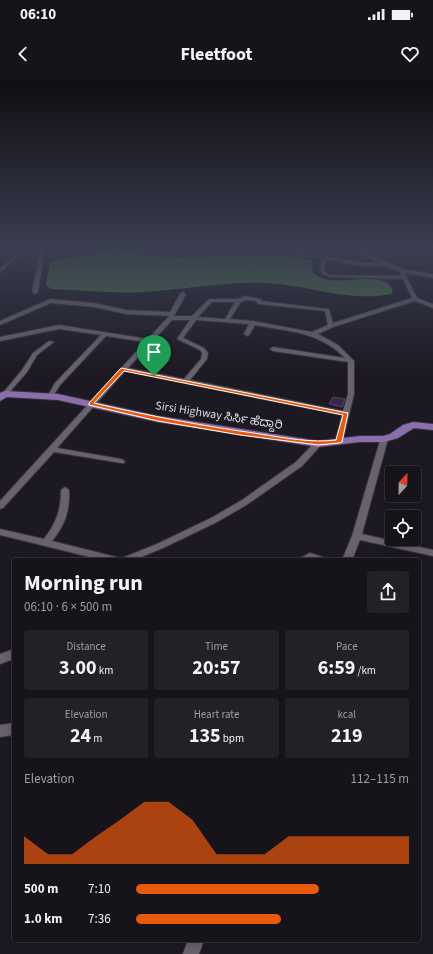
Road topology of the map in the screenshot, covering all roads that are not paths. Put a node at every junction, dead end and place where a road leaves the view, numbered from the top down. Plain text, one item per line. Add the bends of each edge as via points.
1 (411, 290) edge
2 (183, 294) dead end
3 (415, 299) junction
4 (239, 301) junction
5 (433, 306) edge
6 (171, 316) junction
7 (194, 318) junction
8 (226, 321) junction
9 (0, 323) edge
10 (253, 323) junction
11 (331, 326) junction
12 (105, 334) junction
13 (247, 334) dead end
14 (313, 334) junction
15 (0, 339) edge
16 (149, 341) junction
17 (51, 342) dead end
18 (273, 349) dead end
19 (351, 360) junction
20 (123, 369) junction
21 (185, 382) junction
22 (2, 395) edge
23 (50, 397) junction
24 (91, 404) junction
25 (346, 414) junction
26 (433, 427) edge
27 (384, 440) junction
28 (339, 442) junction
29 (318, 444) junction
30 (52, 449) junction
31 (121, 461) dead end
32 (65, 490) dead end
33 (0, 506) edge
34 (0, 532) edge
35 (357, 536) junction
36 (46, 543) junction
37 (149, 550) junction
38 (433, 553) edge
39 (108, 558) edge
40 (130, 558) edge
41 (145, 558) edge
42 (307, 558) edge
43 (316, 558) edge
44 (348, 558) edge
45 (12, 655) edge
46 (0, 660) edge
47 (12, 729) edge
48 (0, 732) edge

1 - 3 street
2 - 6 street
3 - 5 street
3 - 11 street
4 - 7 street via 211,300
4 - 8 street
4 - 11 street via 245,298 259,300 258,302 327,310
6 - 7 street
6 - 9 street via 50,301
6 - 16 street
7 - 8 street
7 - 21 street via 180,339 205,352 204,359
8 - 10 street
10 - 13 street
10 - 14 street
11 - 14 street
12 - 15 street via 59,327
12 - 16 street
12 - 23 street via 57,384
14 - 19 street via 336,346
16 - 20 street
17 - 22 street via 35,354 25,372
18 - 19 street
19 - 25 street via 351,394
20 - 21 street
20 - 24 street
21 - 25 street
22 - 23 main road, Sirsi Highway ಸಿರ್ಸಿ ಹೆದ್ದಾರಿ
23 - 24 main road, Sirsi Highway ಸಿರ್ಸಿ ಹೆದ್ದಾರಿ
24 - 29 main road, Sirsi Highway ಸಿರ್ಸಿ ಹೆದ್ದಾರಿ via 166,420
24 - 30 street
25 - 28 street
26 - 27 main road, Sirsi Highway ಸಿರ್ಸಿ ಹೆದ್ದಾರಿ via 412,425
27 - 28 main road, Sirsi Highway ಸಿರ್ಸಿ ಹೆದ್ದಾರಿ via 360,439
27 - 35 street
28 - 29 main road, Sirsi Highway ಸಿರ್ಸಿ ಹೆದ್ದಾರಿ
29 - 37 street via 299,464 245,502 214,520
30 - 31 street
30 - 33 street
32 - 36 street via 66,509 60,526
34 - 36 street
35 - 38 street
35 - 44 street
36 - 39 street
37 - 40 street
37 - 41 street
42 - 43 street
45 - 46 street
47 - 48 street

